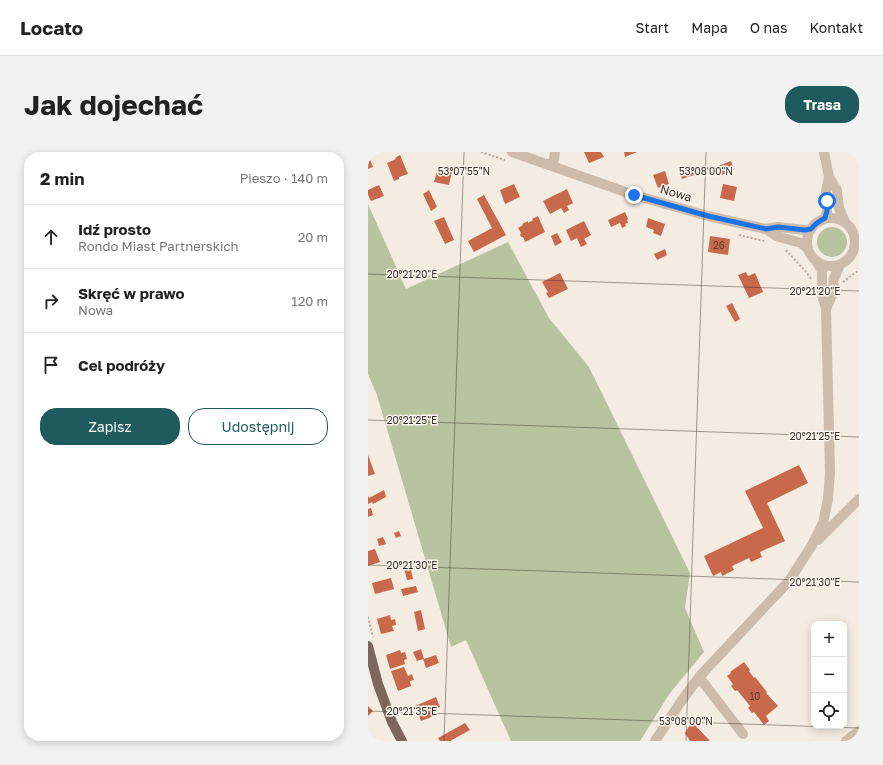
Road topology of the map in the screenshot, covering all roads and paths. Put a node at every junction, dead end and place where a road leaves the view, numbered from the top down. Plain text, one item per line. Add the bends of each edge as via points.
1 (481, 152) edge
2 (554, 152) edge
3 (824, 152) edge
4 (510, 156) edge
5 (552, 166) junction
6 (829, 177) junction
7 (825, 218) junction
8 (845, 222) junction
9 (766, 229) junction
10 (811, 229) junction
11 (738, 234) dead end
12 (857, 236) edge
13 (767, 242) dead end
14 (782, 246) dead end
15 (808, 249) junction
16 (854, 256) edge
17 (816, 261) junction
18 (840, 265) junction
19 (859, 270) edge
20 (813, 284) dead end
21 (840, 284) dead end
22 (826, 309) junction
23 (859, 499) edge
24 (812, 545) junction
25 (368, 646) edge
26 (699, 677) junction
27 (859, 731) edge
28 (743, 734) dead end
29 (402, 741) edge
30 (655, 741) edge
31 (846, 741) edge

1 - 4 path
2 - 5 street
3 - 6 street
4 - 5 street, Nowa
5 - 9 street, Nowa via 634,195
6 - 7 street
6 - 8 street via 837,190 839,208
7 - 8 street via 836,218
7 - 10 street
8 - 12 street
9 - 10 street, Nowa
9 - 15 street, Nowa via 776,236 801,243
10 - 15 street via 808,235
11 - 13 path
12 - 16 street
14 - 20 path via 812,278
15 - 17 street
16 - 18 street
17 - 18 street via 822,265
17 - 22 street via 822,271 822,295
18 - 22 street
19 - 21 path
22 - 24 street via 830,472 826,512
23 - 24 street
24 - 26 street via 790,581
25 - 29 main road via 378,684
26 - 28 street
26 - 30 street
27 - 31 street

